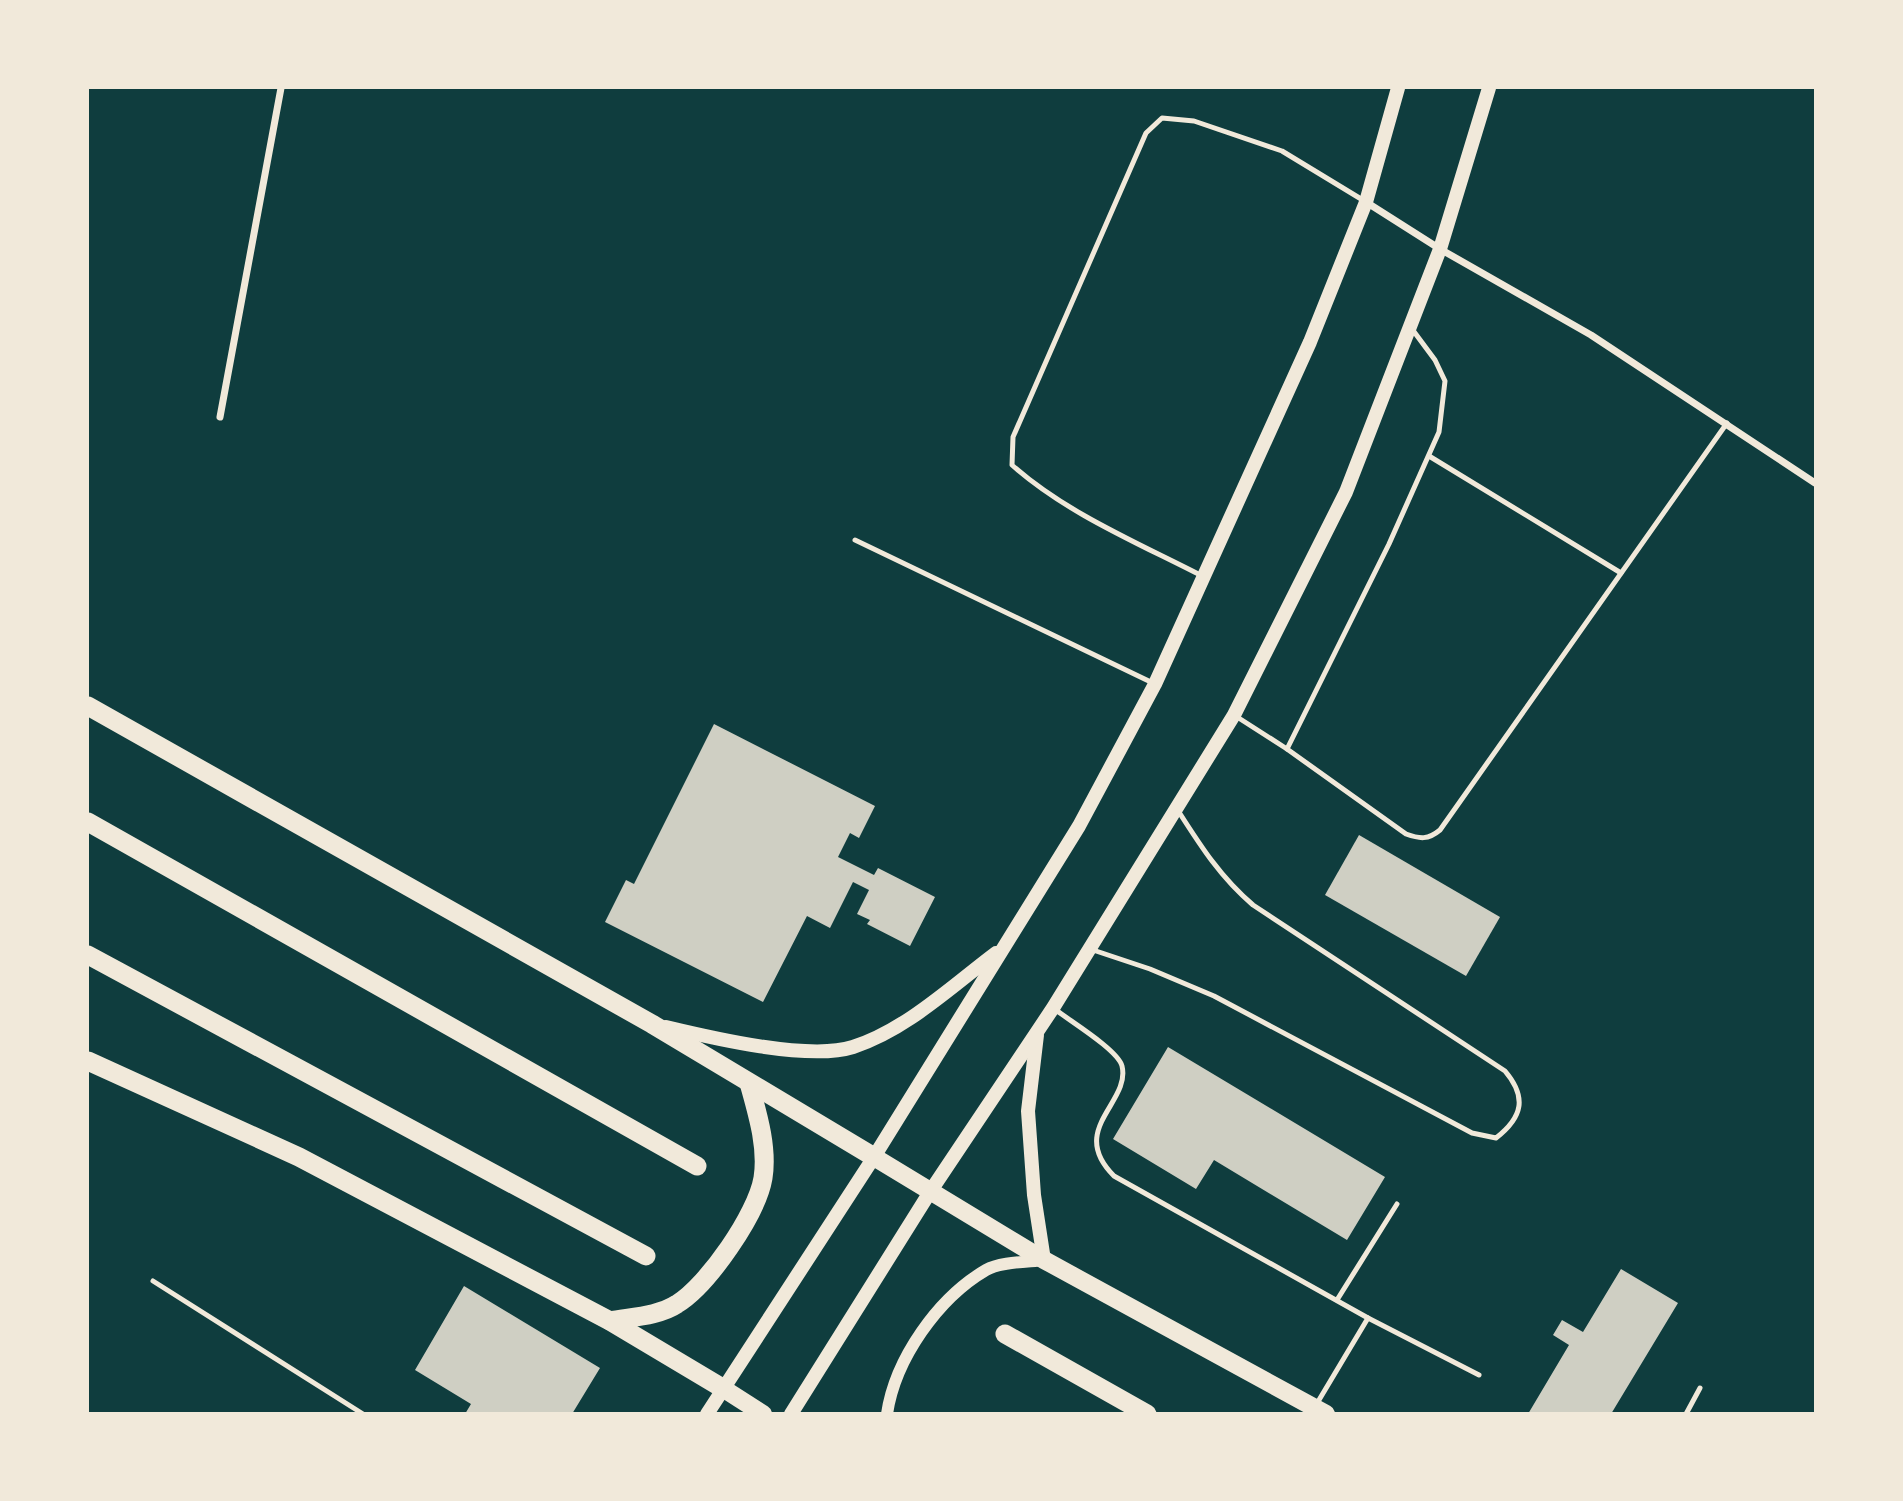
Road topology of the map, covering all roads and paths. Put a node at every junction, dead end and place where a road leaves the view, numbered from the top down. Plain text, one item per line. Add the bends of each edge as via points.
1 (281, 88) edge
2 (1398, 88) edge
3 (1489, 88) edge
4 (1366, 202) junction
5 (1440, 249) junction
6 (1410, 327) junction
7 (220, 417) dead end
8 (1727, 423) junction
9 (1429, 456) junction
10 (1815, 483) edge
11 (855, 540) dead end
12 (1621, 573) junction
13 (1205, 578) junction
14 (1155, 684) junction
15 (88, 706) edge
16 (1234, 716) junction
17 (1287, 749) junction
18 (1177, 809) junction
19 (88, 822) edge
20 (1003, 947) junction
21 (1090, 949) junction
22 (88, 955) edge
23 (1053, 1008) junction
24 (652, 1024) junction
25 (1037, 1030) junction
26 (88, 1061) edge
27 (749, 1083) junction
28 (874, 1157) junction
29 (697, 1166) dead end
30 (930, 1192) junction
31 (1397, 1204) dead end
32 (646, 1256) dead end
33 (1044, 1260) junction
34 (153, 1282) dead end
35 (1338, 1300) junction
36 (1368, 1318) junction
37 (610, 1321) junction
38 (1005, 1334) dead end
39 (1479, 1375) dead end
40 (1700, 1388) dead end
41 (724, 1389) junction
42 (1320, 1410) edge
43 (363, 1413) edge
44 (707, 1413) edge
45 (763, 1413) edge
46 (792, 1413) edge
47 (887, 1413) edge
48 (1147, 1413) edge
49 (1686, 1413) edge

1 - 7 street
2 - 4 main road
3 - 5 main road
4 - 5 street
4 - 13 main road via 1310,342
4 - 13 lane via 1282,151 1194,121 1162,118 1146,133 1013,437 1012,465 1031,482 1108,529
5 - 6 main road
5 - 8 street via 1591,335
6 - 9 lane via 1435,360 1444,381 1439,432
6 - 16 main road via 1346,492
8 - 10 street
8 - 12 lane
9 - 12 lane
9 - 17 lane
11 - 14 lane
12 - 17 lane via 1432,837 1406,834
13 - 14 main road
14 - 20 main road via 1079,826
15 - 24 highway
16 - 17 lane
16 - 18 main road
18 - 21 main road
18 - 21 lane via 1229,885 1253,905 1505,1071 1519,1087 1520,1106 1510,1127 1496,1138 1472,1133 1214,996
19 - 29 highway
20 - 24 main road via 889,1032 850,1048 796,1050 725,1041
20 - 28 main road
21 - 23 main road
22 - 32 highway
23 - 25 main road
23 - 35 lane via 1122,1065 1122,1078 1100,1126 1096,1145 1101,1163 1114,1176
24 - 27 highway
25 - 30 main road
25 - 33 main road via 1028,1111
26 - 37 highway via 299,1157
27 - 28 highway
27 - 37 highway via 760,1126 763,1178 747,1215 695,1290 675,1306
28 - 30 main road
28 - 41 main road
30 - 33 main road
30 - 46 main road
31 - 35 lane
33 - 42 main road
33 - 47 street via 988,1269 952,1297 920,1333 900,1371
34 - 43 lane
35 - 36 lane
36 - 39 lane
36 - 42 lane
37 - 41 highway
38 - 48 highway
40 - 49 lane
41 - 44 main road
41 - 45 main road

